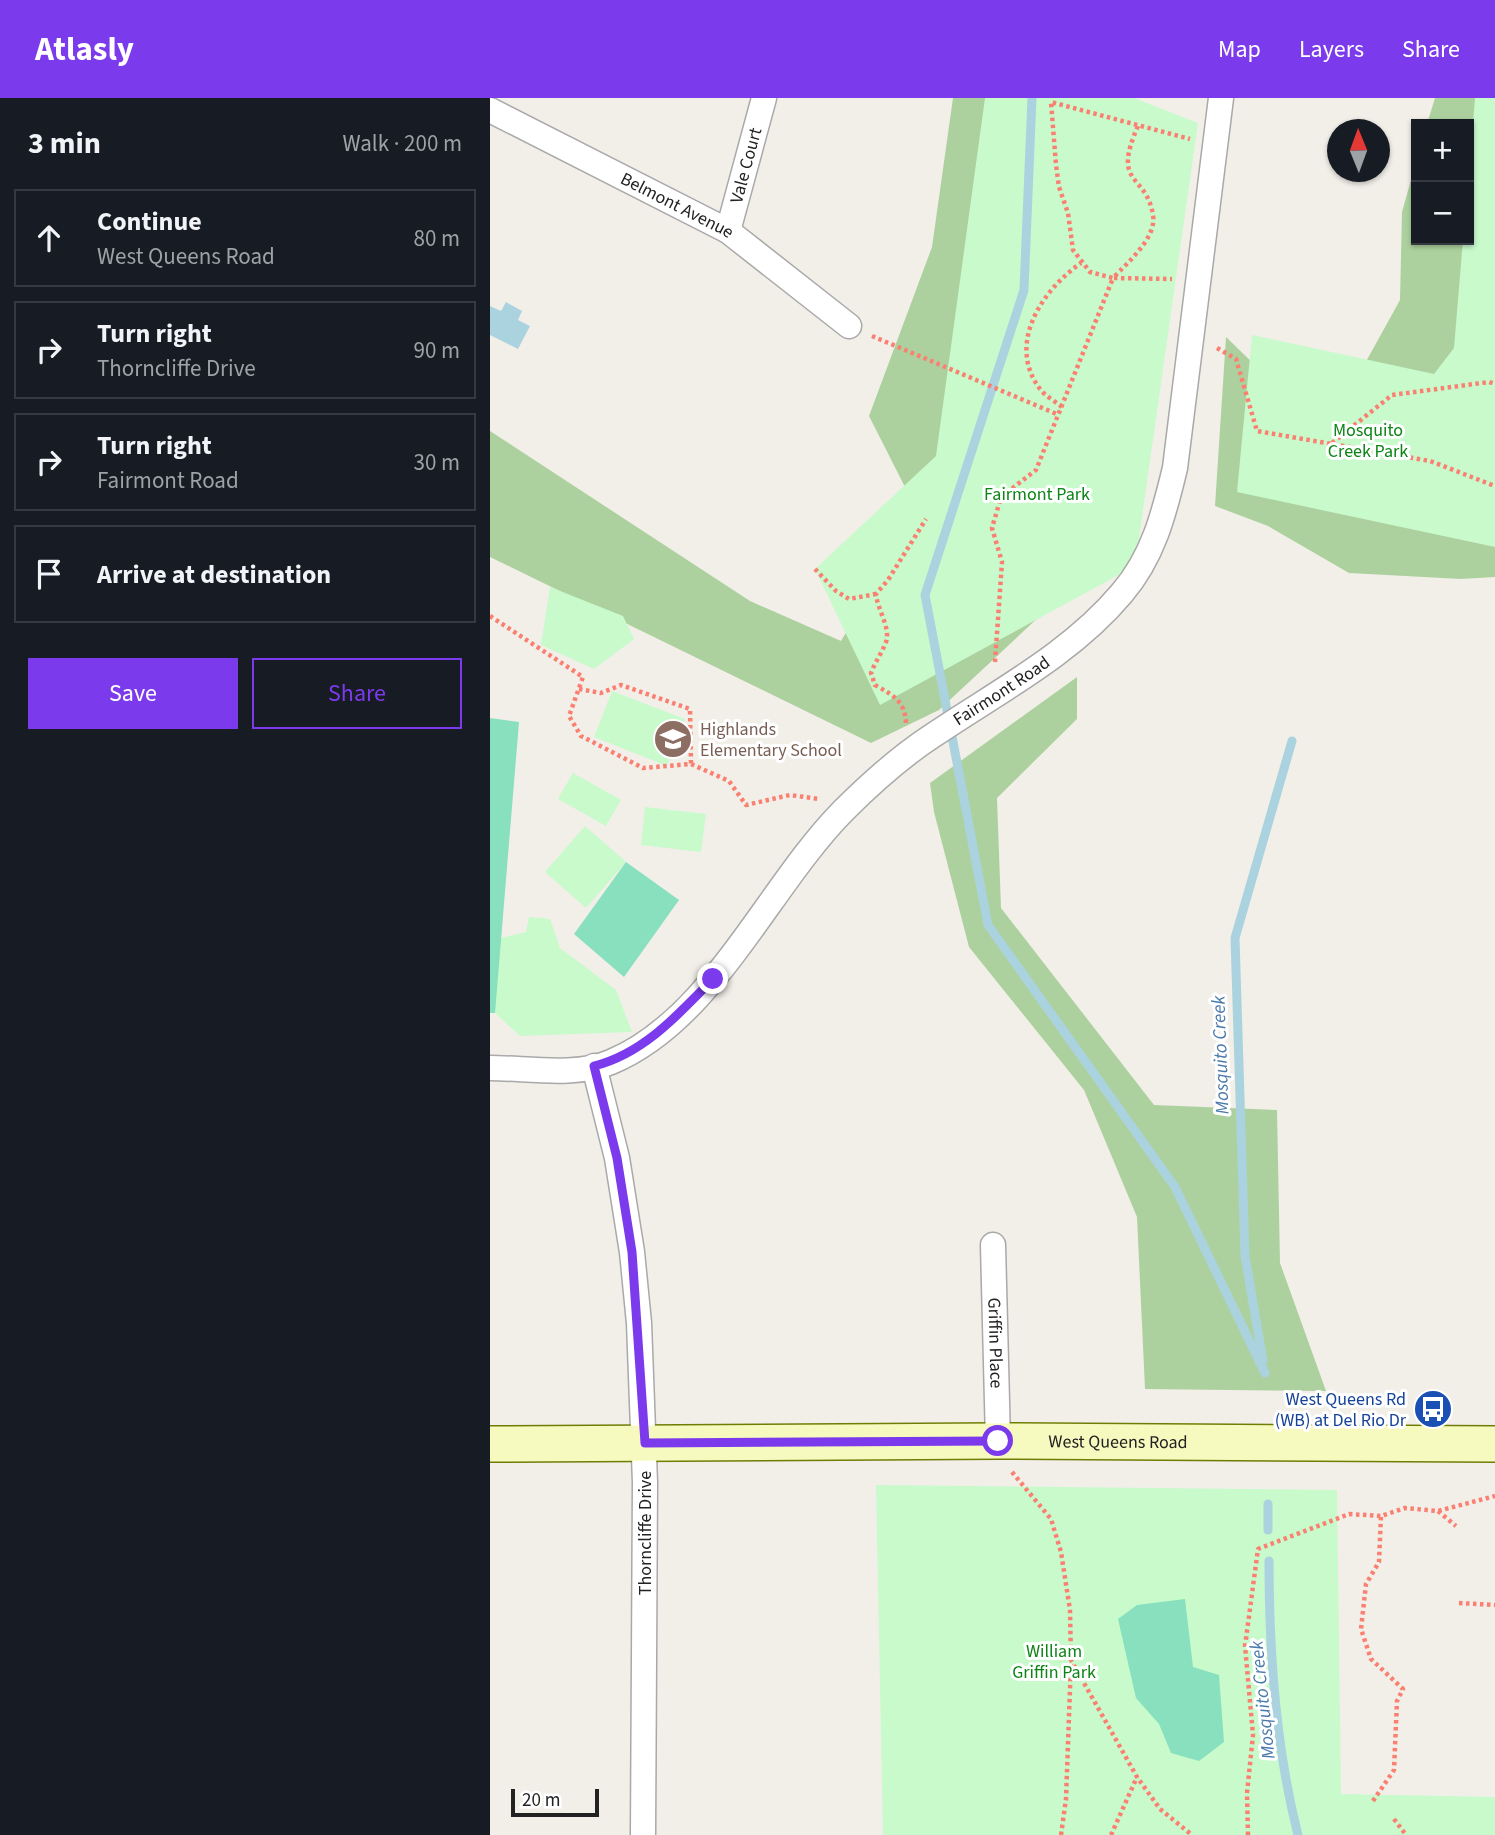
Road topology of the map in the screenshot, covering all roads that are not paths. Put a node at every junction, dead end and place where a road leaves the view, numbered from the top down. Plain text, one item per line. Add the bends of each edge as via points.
1 (764, 98) edge
2 (1221, 98) edge
3 (490, 110) edge
4 (728, 231) junction
5 (849, 326) road end
6 (594, 1066) junction
7 (490, 1068) edge
8 (993, 1245) dead end
9 (645, 1443) junction
10 (490, 1444) edge
11 (1495, 1444) edge
12 (1004, 1455) junction
13 (643, 1835) edge

1 - 4 street, Vale Court
2 - 6 street, Fairmont Road via 1175,468 1162,523 1144,563 1097,621 874,781 804,854 713,979 678,1016 611,1062
3 - 4 street, Belmont Avenue
4 - 5 street, Belmont Avenue
6 - 7 street, Fairmont Road
6 - 9 street, Thorncliffe Drive via 617,1158 632,1252
8 - 12 street, Griffin Place
9 - 10 main road, West Queens Road
9 - 12 main road, West Queens Road
9 - 13 street, Thorncliffe Drive
11 - 12 main road, West Queens Road

